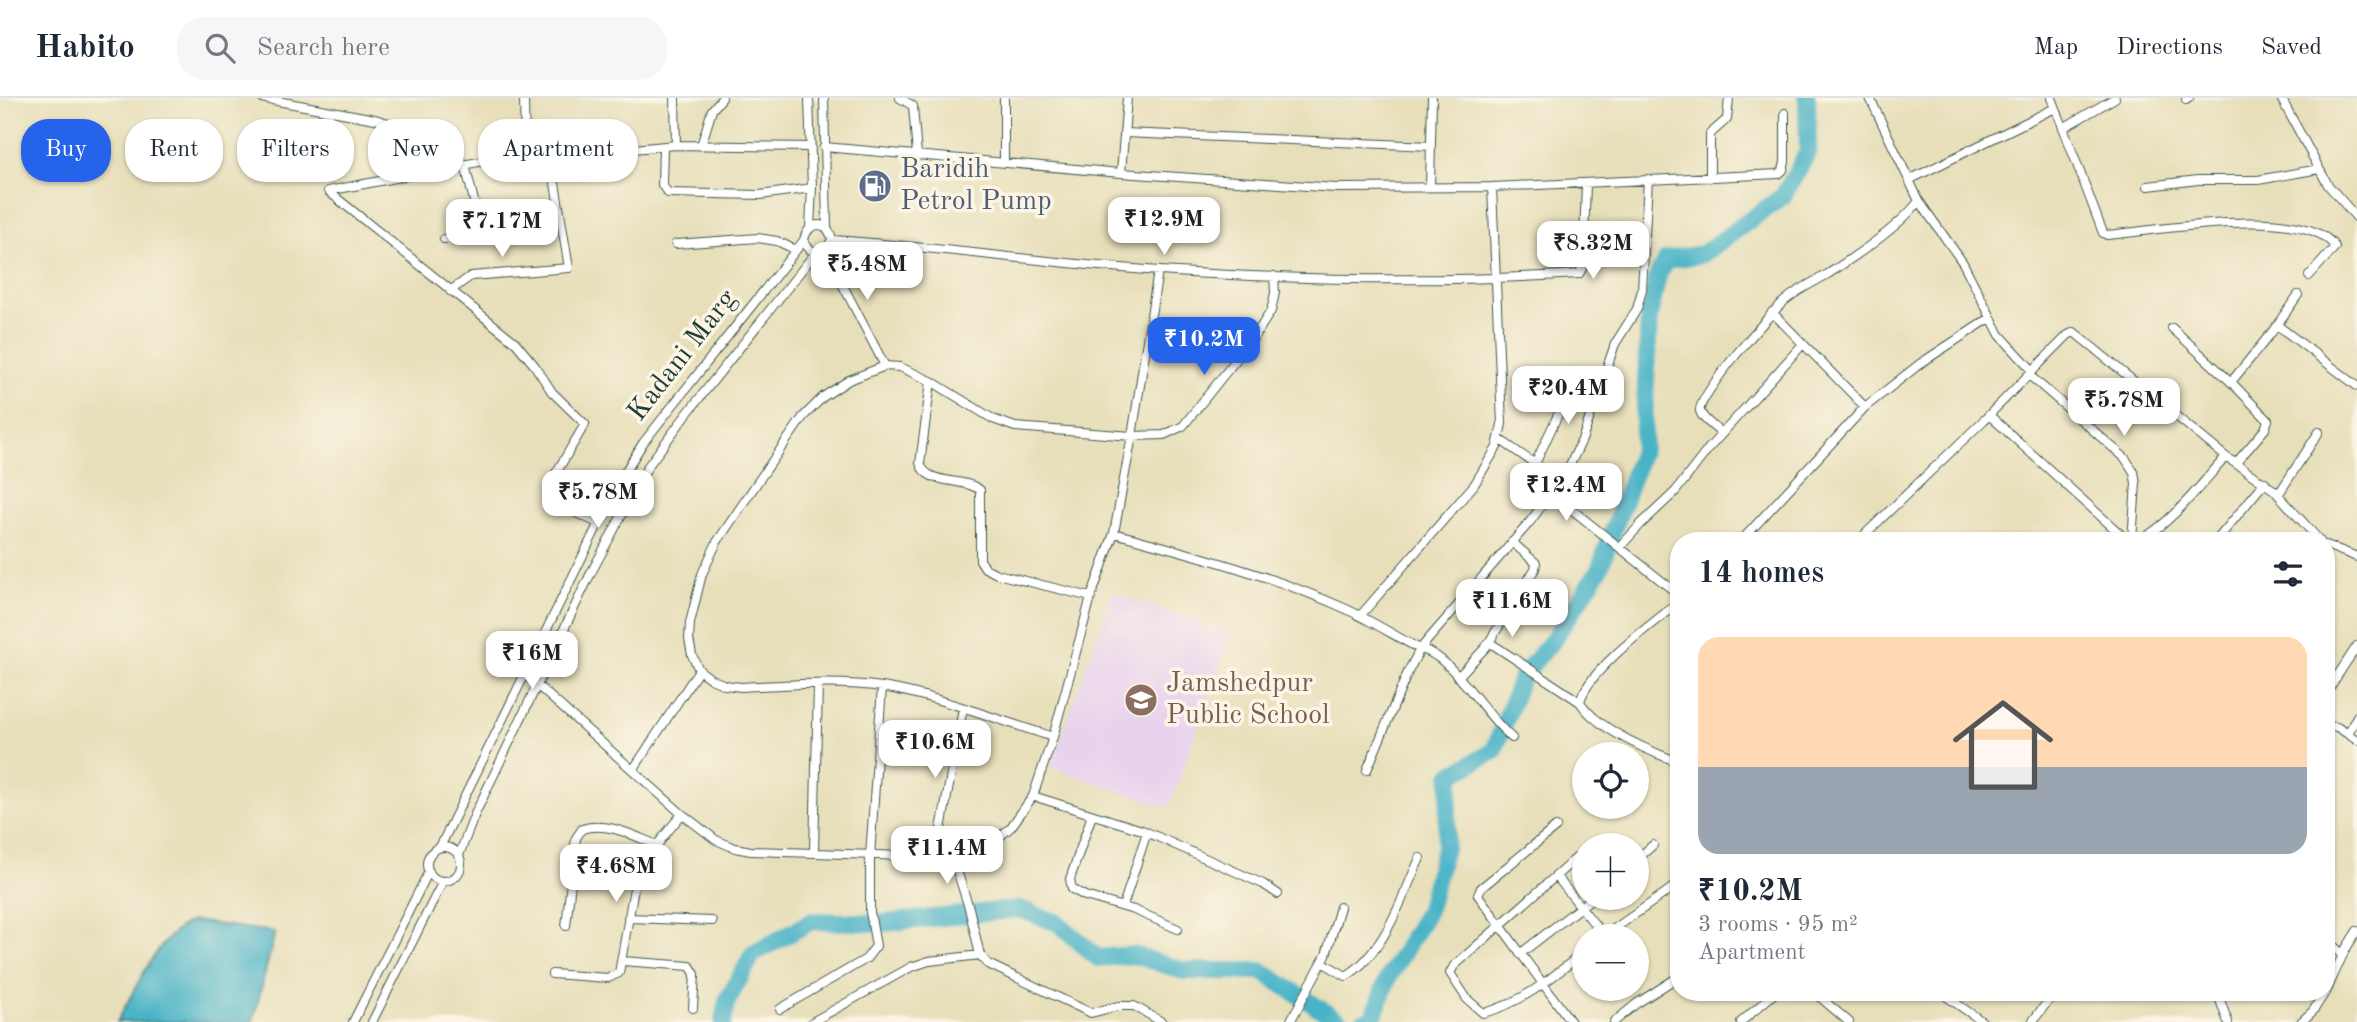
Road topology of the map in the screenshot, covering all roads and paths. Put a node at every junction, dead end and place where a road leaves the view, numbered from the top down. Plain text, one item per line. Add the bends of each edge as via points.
1 (261, 98) edge
2 (524, 98) edge
3 (675, 98) edge
4 (722, 98) edge
5 (809, 98) edge
6 (824, 98) edge
7 (900, 98) edge
8 (1004, 98) edge
9 (1127, 98) edge
10 (1432, 98) edge
11 (1729, 98) edge
12 (1870, 98) edge
13 (2052, 98) edge
14 (2115, 98) edge
15 (2281, 98) edge
16 (2055, 108) junction
17 (1785, 113) dead end
18 (370, 119) edge
19 (524, 119) edge
20 (2063, 128) junction
21 (1124, 132) junction
22 (676, 145) junction
23 (701, 146) junction
24 (1431, 146) junction
25 (663, 147) junction
26 (811, 147) junction
27 (824, 147) junction
28 (638, 148) edge
29 (918, 155) junction
30 (478, 162) edge
31 (1003, 163) junction
32 (464, 165) joint
33 (2319, 169) junction
34 (1121, 173) junction
35 (1710, 178) junction
36 (1648, 179) junction
37 (1911, 179) junction
38 (375, 182) edge
39 (555, 182) edge
40 (1586, 184) junction
41 (2148, 186) dead end
42 (1430, 187) junction
43 (1492, 187) junction
44 (812, 188) junction
45 (1919, 201) junction
46 (560, 218) junction
47 (2357, 218) edge
48 (810, 227) junction
49 (827, 228) junction
50 (483, 237) junction
51 (444, 239) dead end
52 (804, 240) junction
53 (832, 240) junction
54 (676, 244) dead end
55 (796, 250) junction
56 (820, 252) junction
57 (1158, 271) junction
58 (1274, 276) junction
59 (2309, 276) dead end
60 (1497, 279) junction
61 (450, 291) junction
62 (2298, 295) dead end
63 (1772, 312) junction
64 (1990, 318) junction
65 (2277, 326) junction
66 (2172, 328) dead end
67 (1802, 344) junction
68 (885, 366) junction
69 (2031, 373) junction
70 (1576, 376) dead end
71 (931, 381) junction
72 (2231, 382) junction
73 (2357, 386) edge
74 (1865, 407) junction
75 (1989, 415) junction
76 (2319, 432) dead end
77 (1722, 434) junction
78 (1132, 436) junction
79 (1499, 439) junction
80 (2226, 457) junction
81 (2236, 463) junction
82 (1535, 464) junction
83 (1560, 481) junction
84 (2264, 482) junction
85 (1551, 493) junction
86 (2278, 495) junction
87 (598, 523) junction
88 (1749, 532) edge
89 (1867, 532) edge
90 (2120, 532) edge
91 (2131, 532) edge
92 (2154, 532) edge
93 (2223, 532) edge
94 (2312, 532) edge
95 (1114, 533) junction
96 (1512, 542) junction
97 (1618, 545) junction
98 (2335, 548) edge
99 (2357, 557) edge
100 (1670, 587) edge
101 (1091, 597) junction
102 (1670, 610) edge
103 (1360, 616) junction
104 (1489, 642) junction
105 (2357, 646) edge
106 (1420, 649) junction
107 (699, 670) junction
108 (1458, 677) junction
109 (2335, 679) edge
110 (818, 684) junction
111 (537, 685) junction
112 (883, 687) junction
113 (1580, 702) junction
114 (963, 708) junction
115 (2357, 716) edge
116 (2335, 727) edge
117 (2348, 734) junction
118 (1053, 737) junction
119 (1512, 738) dead end
120 (2357, 740) edge
121 (1670, 759) edge
122 (633, 770) junction
123 (1367, 770) dead end
124 (1033, 796) junction
125 (682, 814) junction
126 (1092, 815) junction
127 (1556, 827) dead end
128 (1147, 832) junction
129 (657, 845) junction
130 (1653, 845) dead end
131 (440, 847) junction
132 (1649, 848) edge
133 (814, 853) junction
134 (459, 855) junction
135 (952, 855) junction
136 (870, 856) junction
137 (936, 857) junction
138 (1420, 858) dead end
139 (1572, 862) edge
140 (429, 871) junction
141 (1556, 876) junction
142 (443, 881) junction
143 (1670, 890) edge
144 (1278, 894) dead end
145 (1572, 895) edge
146 (1123, 906) junction
147 (1340, 907) dead end
148 (1578, 910) edge
149 (1584, 910) edge
150 (628, 918) junction
151 (712, 921) dead end
152 (1595, 924) edge
153 (1621, 924) edge
154 (566, 926) dead end
155 (1500, 926) junction
156 (1178, 929) dead end
157 (2357, 931) edge
158 (2335, 947) edge
159 (1520, 954) junction
160 (980, 955) junction
161 (2343, 955) junction
162 (622, 961) junction
163 (1572, 961) edge
164 (1322, 962) junction
165 (2335, 972) edge
166 (552, 974) dead end
167 (1670, 982) edge
168 (1543, 984) junction
169 (1766, 1001) edge
170 (1824, 1001) edge
171 (1953, 1001) edge
172 (2048, 1001) edge
173 (2220, 1001) edge
174 (2320, 1001) edge
175 (693, 1008) dead end
176 (780, 1009) dead end
177 (1150, 1019) edge
178 (353, 1022) edge
179 (372, 1022) edge
180 (812, 1022) edge
181 (1162, 1022) edge
182 (1290, 1022) edge
183 (1571, 1022) edge
184 (1614, 1022) edge
185 (1741, 1022) edge
186 (1849, 1022) edge
187 (1983, 1022) edge
188 (2032, 1022) edge
189 (2228, 1022) edge
190 (2301, 1022) edge

1 - 18 street
2 - 19 street
3 - 22 street
4 - 23 street via 712,110
5 - 26 street
6 - 27 street
7 - 29 street via 913,106
8 - 31 street
9 - 21 street
10 - 24 street
11 - 35 street via 1727,119 1712,130 1709,139
12 - 37 street
13 - 16 street
14 - 20 street
15 - 33 street
16 - 20 street
16 - 37 street
17 - 35 street via 1785,162 1779,174
20 - 59 street via 2107,235 2233,223 2294,225 2328,238 2335,247
21 - 24 street
21 - 34 street
22 - 23 street
22 - 25 street
23 - 26 street
24 - 42 street
25 - 28 street
25 - 44 street via 662,185 668,193 760,195
26 - 44 street
27 - 29 street
27 - 49 street
29 - 31 street
30 - 32 street
31 - 34 street
32 - 50 street
33 - 41 street via 2258,180
33 - 47 street
34 - 42 street via 1336,188
35 - 36 street
36 - 40 street
36 - 83 street via 1637,309 1615,344 1582,440
37 - 45 street
38 - 61 street via 328,191
39 - 46 street
40 - 43 street
40 - 60 street via 1582,271
42 - 43 street
43 - 60 street
44 - 48 street
45 - 63 street via 1881,236
45 - 64 street via 1963,263
46 - 50 street
46 - 61 street via 569,268 471,276
48 - 49 street via 819,224
48 - 52 street
49 - 53 street
50 - 51 street
52 - 55 street, Kadani Marg
52 - 56 street via 808,248
53 - 56 street
53 - 57 street
54 - 55 street via 758,238
55 - 87 street, Kadani Marg via 643,443
56 - 68 street
56 - 111 street, Kadani Marg via 648,466
57 - 58 street
57 - 78 street
58 - 60 street
58 - 78 street via 1271,311 1183,426 1164,435
60 - 79 street
61 - 87 street via 515,342 552,392 585,424 549,485 572,511
62 - 65 street
63 - 67 street
63 - 77 street via 1703,398 1699,411
64 - 69 street
64 - 74 street
65 - 72 street
65 - 73 street
66 - 72 street
67 - 74 street
67 - 77 street
68 - 71 street via 900,367
68 - 107 street via 849,380 803,417 717,542 702,574 690,623 690,646
69 - 75 street
69 - 80 street via 2074,332
69 - 91 street via 2125,458 2134,472
70 - 82 street
71 - 78 street via 993,419 1015,427
71 - 101 street via 922,470 980,490 980,560 985,568
72 - 81 street via 2268,420
74 - 88 street
75 - 89 street
75 - 90 street
76 - 86 street
77 - 97 street via 1675,492
78 - 95 street
79 - 82 street
79 - 103 street via 1474,485
80 - 81 street
80 - 92 street
81 - 84 street
82 - 83 street
83 - 85 street
84 - 86 street
84 - 93 street
85 - 96 street
85 - 97 street
86 - 94 street
87 - 131 street, Kadani Marg
95 - 101 street
95 - 103 street via 1282,584
96 - 104 street via 1536,566
96 - 106 street
97 - 100 street
98 - 99 street
101 - 118 street
102 - 113 street via 1616,654 1586,687
103 - 106 street
104 - 108 street
104 - 113 street
105 - 109 street
106 - 108 street via 1436,655
106 - 123 street
107 - 110 street via 724,685 741,687
107 - 122 street
108 - 119 street
110 - 112 street
110 - 133 street
111 - 122 street
111 - 134 street, Kadani Marg
112 - 114 street
112 - 136 street
113 - 121 street via 1638,747
114 - 118 street
114 - 137 street
115 - 117 street
116 - 117 street
117 - 120 street
118 - 124 street
122 - 125 street
124 - 126 street
124 - 135 street via 997,839 973,853
125 - 129 street
125 - 133 street via 716,840 735,848
126 - 128 street
126 - 146 street via 1070,884 1084,896
127 - 155 street via 1479,891
128 - 144 street
128 - 146 street
129 - 150 street via 639,875
129 - 154 street via 604,827 582,829 576,838
130 - 132 street
131 - 134 street
131 - 140 street via 428,858
133 - 136 street
134 - 142 street via 460,870
135 - 137 street
135 - 160 street
136 - 137 street
136 - 176 street via 870,912 876,946 866,959
138 - 164 street via 1389,929 1368,955 1346,976
139 - 141 street
140 - 142 street
140 - 178 street
141 - 145 street
141 - 155 street
142 - 179 street
143 - 153 street
146 - 156 street
147 - 164 street
148 - 159 street
149 - 152 street
150 - 151 street
150 - 162 street
155 - 159 street
155 - 168 street via 1451,970 1467,999 1483,1013 1500,1009
157 - 161 street
158 - 161 street
159 - 168 street
160 - 177 street via 988,964 1091,1013 1134,1006
160 - 180 street via 911,967
161 - 165 street
162 - 166 street via 619,973 608,978
162 - 175 street via 690,966 695,974
163 - 168 street
164 - 182 street
167 - 184 street
168 - 183 street
169 - 185 street
170 - 186 street
171 - 187 street
172 - 188 street
173 - 189 street
174 - 190 street
177 - 181 street

